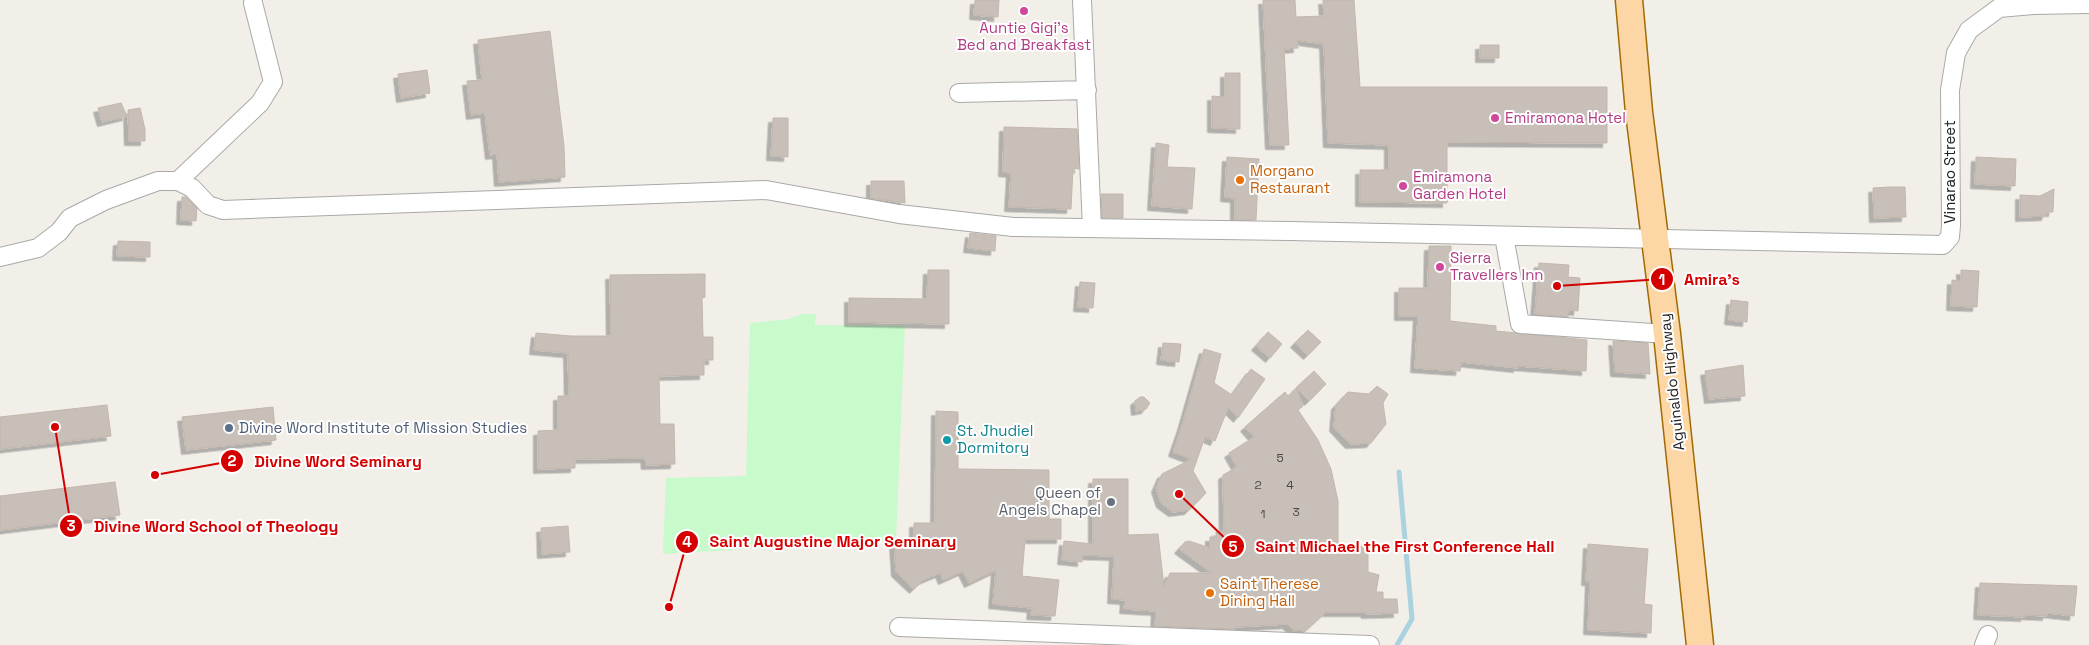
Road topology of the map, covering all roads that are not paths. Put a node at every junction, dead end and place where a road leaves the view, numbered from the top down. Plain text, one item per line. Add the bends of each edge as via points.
1 (1082, 0) edge
2 (1629, 0) edge
3 (253, 3) dead end
4 (1999, 4) edge
5 (2089, 4) edge
6 (1087, 90) junction
7 (959, 93) dead end
8 (178, 181) junction
9 (1092, 228) junction
10 (1504, 236) junction
11 (1656, 238) junction
12 (0, 257) edge
13 (1667, 334) junction
14 (899, 627) dead end
15 (1366, 645) edge
16 (1370, 645) edge
17 (1700, 645) edge

1 - 6 street
2 - 11 main road, Aguinaldo Highway via 1639,112
3 - 8 street via 273,82 260,102
4 - 5 street, Vinarao Street
4 - 11 street, Vinarao Street via 1969,30 1956,53 1950,90 1951,225 1950,237 1944,245
6 - 7 street
6 - 9 street
8 - 9 street via 192,188 208,205 223,210 766,190 899,214 1013,227
8 - 12 street via 158,181 106,200 70,218 59,232 38,248
9 - 10 street
10 - 11 street
10 - 13 street via 1520,324
11 - 13 main road, Aguinaldo Highway
13 - 17 main road, Aguinaldo Highway
14 - 15 street
15 - 16 street

